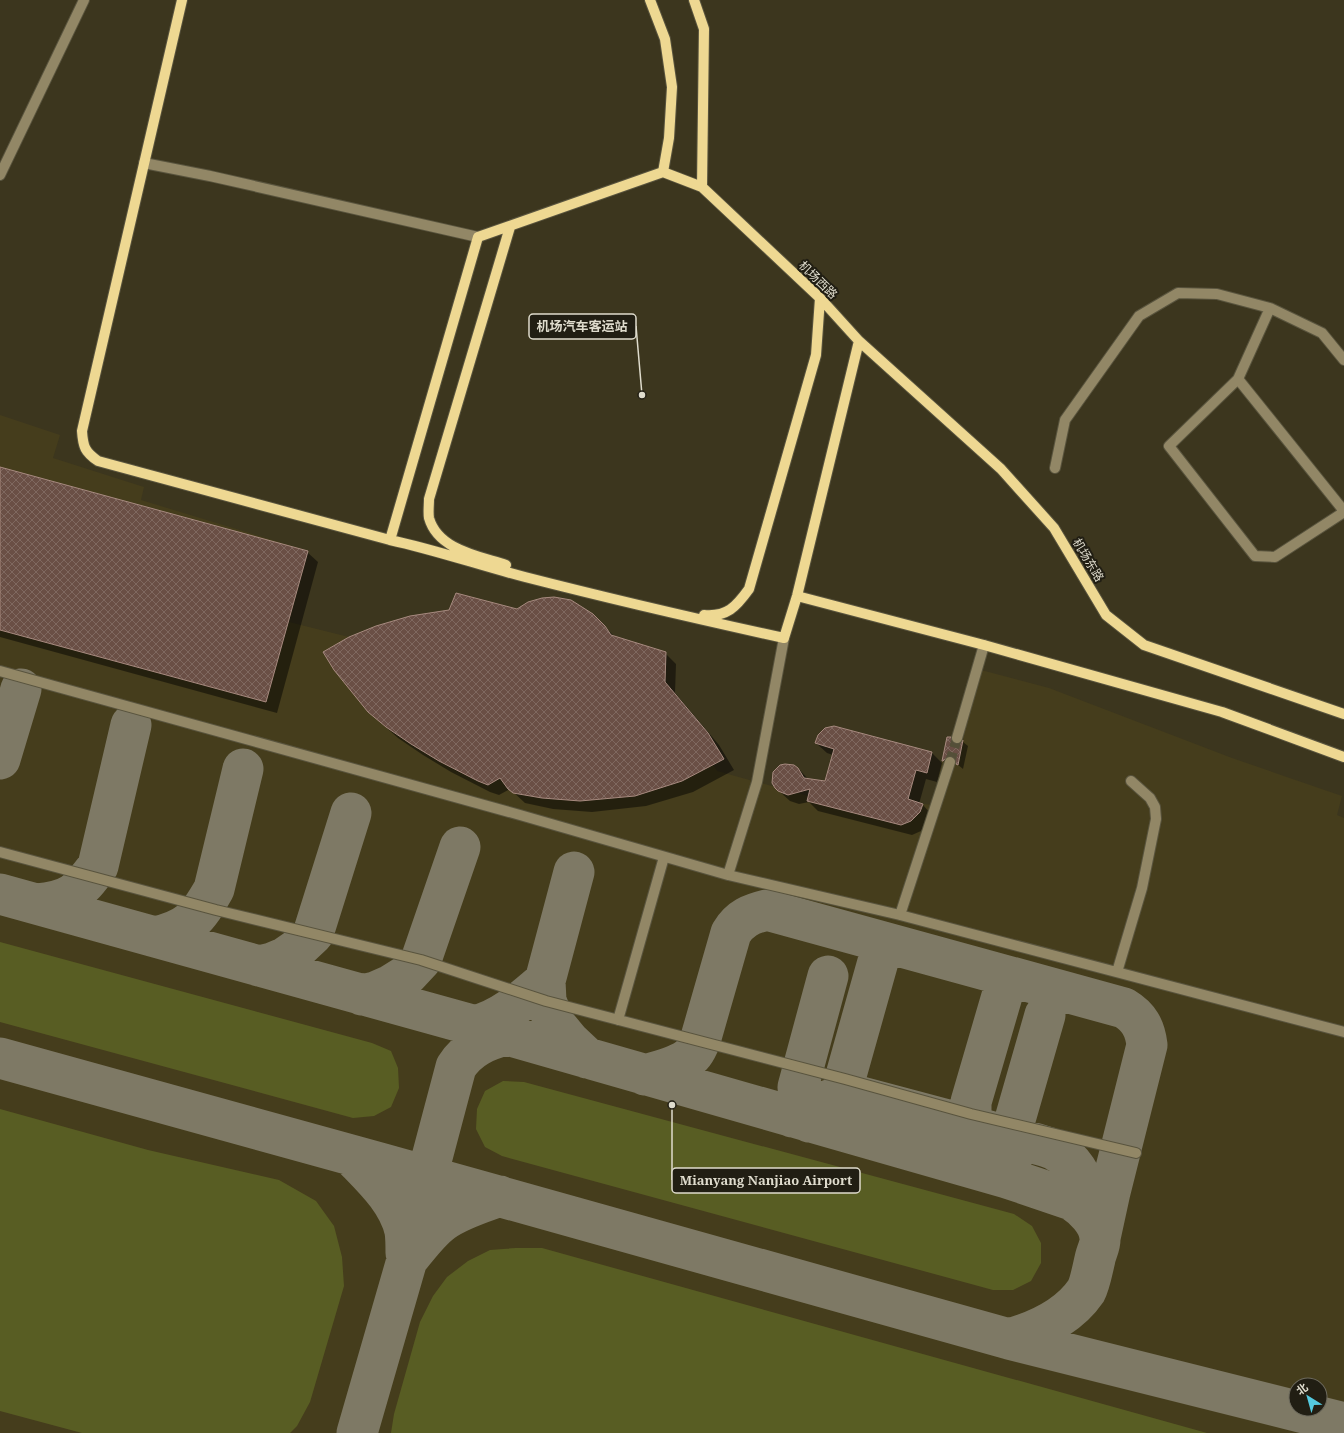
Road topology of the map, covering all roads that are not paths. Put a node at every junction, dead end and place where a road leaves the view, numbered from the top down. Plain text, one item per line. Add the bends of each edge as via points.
1 (84, 0) edge
2 (182, 0) edge
3 (650, 0) edge
4 (694, 0) edge
5 (144, 163) junction
6 (662, 172) junction
7 (0, 175) edge
8 (702, 187) junction
9 (510, 226) junction
10 (478, 237) junction
11 (820, 298) junction
12 (1270, 308) junction
13 (859, 341) junction
14 (1344, 360) edge
15 (1238, 379) junction
16 (1055, 468) dead end
17 (1344, 512) edge
18 (390, 540) junction
19 (797, 596) junction
20 (784, 638) junction
21 (984, 645) junction
22 (0, 671) edge
23 (1344, 714) edge
24 (957, 738) tunnel mouth
25 (1344, 757) edge
26 (950, 762) tunnel mouth
27 (1131, 781) dead end
28 (0, 852) edge
29 (664, 857) junction
30 (728, 875) junction
31 (900, 915) junction
32 (1117, 972) junction
33 (618, 1020) junction
34 (1344, 1032) edge
35 (1136, 1153) dead end

1 - 7 street
2 - 5 main road
3 - 6 main road via 665,39 672,87 669,138
4 - 8 main road via 704,29
5 - 10 street
5 - 18 main road via 82,431 82,443 88,454 98,461
6 - 8 main road
6 - 9 main road
8 - 11 main road, 机场西路
9 - 10 main road
9 - 11 main road via 429,499 429,518 437,535 456,548 515,568 682,613 714,616 728,612 740,603 749,589 816,355
10 - 18 main road
11 - 13 main road, 机场西路
12 - 14 street via 1322,333
12 - 15 street
12 - 16 street via 1217,294 1178,292 1139,316 1065,420
13 - 19 main road
13 - 23 main road, 机场东路 via 1001,469 1054,528 1106,615 1144,645
15 - 17 street
15 - 17 street via 1169,446 1255,556 1275,557
18 - 20 main road via 634,604
19 - 20 main road
19 - 21 main road
20 - 30 street via 757,782
21 - 24 street
21 - 25 main road via 1222,712
22 - 29 street
26 - 31 street
27 - 32 street via 1150,798 1155,807 1156,819 1142,888
28 - 33 street via 216,910 421,960 546,1001
29 - 30 street
29 - 33 street
30 - 31 street
31 - 32 street
32 - 34 street
33 - 35 street via 971,1114

